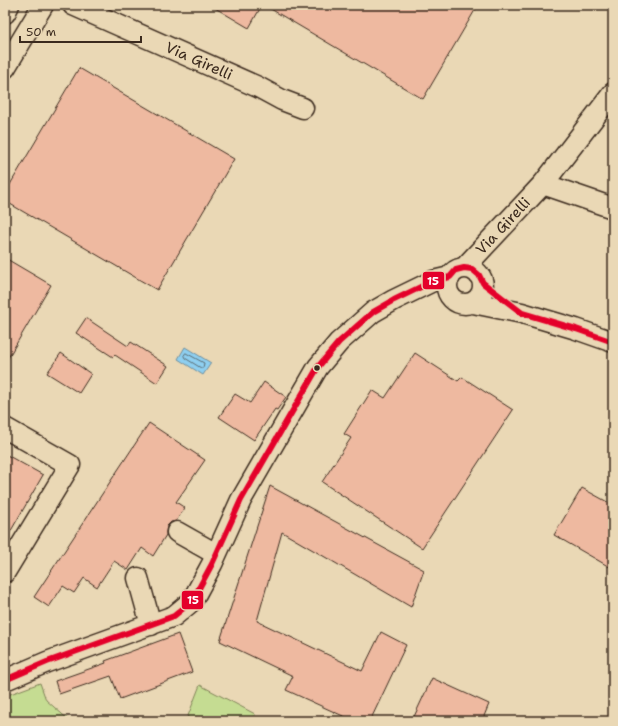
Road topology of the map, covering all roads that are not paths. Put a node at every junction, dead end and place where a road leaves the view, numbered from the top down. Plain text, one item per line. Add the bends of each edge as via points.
1 (9, 5) edge
2 (44, 5) edge
3 (73, 5) edge
4 (5, 13) edge
5 (5, 68) edge
6 (613, 93) edge
7 (303, 108) dead end
8 (543, 184) junction
9 (613, 208) edge
10 (457, 272) junction
11 (483, 283) junction
12 (451, 297) junction
13 (394, 300) junction
14 (473, 303) junction
15 (522, 313) junction
16 (613, 342) edge
17 (5, 428) edge
18 (177, 532) dead end
19 (216, 554) junction
20 (5, 572) edge
21 (138, 578) dead end
22 (151, 624) junction
23 (5, 680) edge

1 - 4 street
2 - 5 street
3 - 7 street, Via Girelli
6 - 8 street, Via Girelli
8 - 9 street, Via Girelli
8 - 10 street, Via Girelli
10 - 11 street, Via Girelli via 472,269
10 - 12 street via 447,283
10 - 13 street
11 - 14 street via 480,298
11 - 15 street, Via Girelli
12 - 13 street via 433,294
12 - 14 street via 456,301
13 - 19 street via 372,312 339,342 318,367 241,500
14 - 15 street
15 - 16 street
17 - 20 street via 70,465
18 - 19 street
19 - 22 street via 192,601 174,616
21 - 22 street
22 - 23 street

